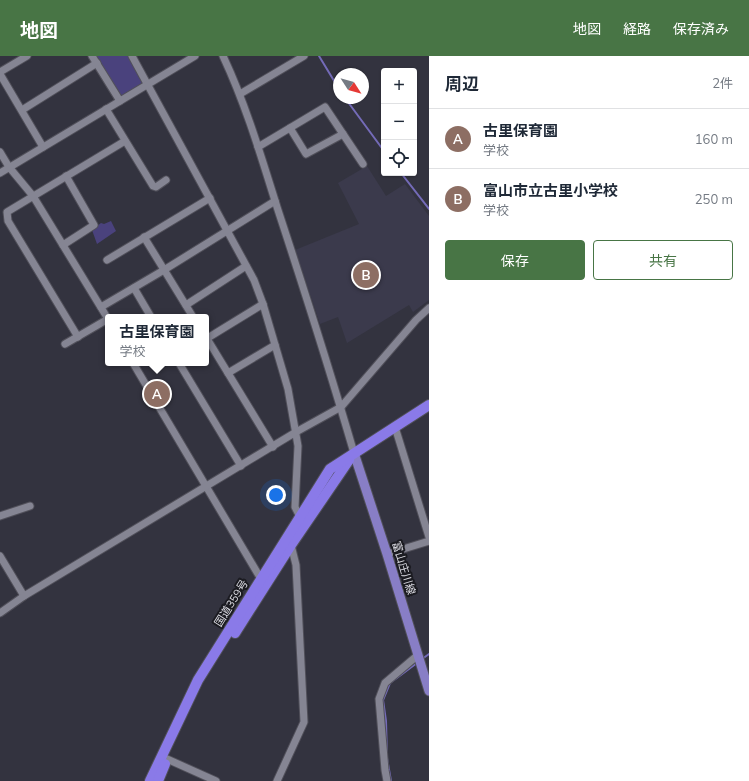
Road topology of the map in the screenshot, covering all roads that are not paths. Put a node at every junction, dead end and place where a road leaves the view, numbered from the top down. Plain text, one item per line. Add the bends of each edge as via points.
1 (27, 56) edge
2 (92, 56) edge
3 (132, 56) edge
4 (195, 56) edge
5 (223, 56) edge
6 (304, 56) edge
7 (96, 63) junction
8 (0, 73) edge
9 (147, 85) junction
10 (240, 94) junction
11 (120, 101) junction
12 (106, 109) junction
13 (22, 110) junction
14 (290, 128) junction
15 (343, 134) junction
16 (125, 141) junction
17 (43, 147) junction
18 (258, 148) junction
19 (0, 152) edge
20 (363, 164) dead end
21 (10, 167) junction
22 (0, 173) edge
23 (66, 176) junction
24 (166, 180) dead end
25 (33, 196) junction
26 (210, 198) junction
27 (275, 201) junction
28 (227, 231) junction
29 (144, 237) junction
30 (63, 245) junction
31 (107, 260) dead end
32 (246, 266) junction
33 (164, 270) junction
34 (134, 288) junction
35 (263, 304) junction
36 (186, 305) junction
37 (101, 307) junction
38 (429, 308) edge
39 (105, 314) edge
40 (149, 314) edge
41 (191, 314) edge
42 (105, 321) edge
43 (209, 336) edge
44 (78, 337) junction
45 (209, 343) edge
46 (65, 344) dead end
47 (275, 344) junction
48 (135, 366) edge
49 (181, 366) edge
50 (228, 373) junction
51 (429, 405) edge
52 (341, 407) junction
53 (395, 427) junction
54 (296, 432) junction
55 (273, 447) junction
56 (354, 453) junction
57 (241, 466) junction
58 (206, 486) junction
59 (30, 506) dead end
60 (0, 516) edge
61 (300, 517) junction
62 (429, 537) edge
63 (429, 540) edge
64 (291, 545) junction
65 (387, 554) junction
66 (0, 556) edge
67 (261, 579) junction
68 (24, 596) junction
69 (0, 613) edge
70 (418, 655) junction
71 (429, 691) edge
72 (167, 759) junction
73 (150, 781) edge
74 (158, 781) edge
75 (216, 781) edge
76 (277, 781) edge
77 (387, 781) edge

1 - 8 street
2 - 7 street
3 - 9 street
4 - 9 street
5 - 10 street
6 - 10 street
7 - 11 street
7 - 13 street
8 - 13 street
9 - 11 street
9 - 26 street
10 - 18 street
11 - 12 street
12 - 16 street
12 - 17 street
13 - 17 street
14 - 15 street via 306,154
14 - 15 street via 325,107
14 - 18 street
15 - 20 street
16 - 23 street
16 - 24 street via 153,186 156,187
17 - 21 street
18 - 27 street
19 - 21 street
21 - 22 street
21 - 25 street
23 - 25 street
23 - 30 street via 94,225
25 - 30 street
25 - 44 street via 7,212 8,221
26 - 28 street
26 - 29 street
27 - 28 street
27 - 52 street
28 - 32 street
28 - 33 street
29 - 31 street
29 - 33 street
30 - 37 street
32 - 35 street
32 - 36 street
33 - 34 street
33 - 36 street
34 - 37 street
34 - 40 street
35 - 43 street
35 - 47 street
36 - 41 street
37 - 39 street
38 - 52 street
42 - 44 street
44 - 46 street
45 - 50 street
47 - 50 street
47 - 54 street
48 - 58 street
49 - 57 street
50 - 55 street
51 - 53 highway, 国道359号
52 - 54 street
52 - 56 street
53 - 56 highway, 国道359号
53 - 62 street
54 - 55 street
54 - 61 street via 298,446 295,507
55 - 57 street
56 - 61 highway, 国道359号 via 330,469
56 - 64 highway, 国道359号
56 - 65 main road, 富山庄川線
57 - 58 street
58 - 67 street
58 - 68 street
59 - 60 street
61 - 67 highway, 国道359号
63 - 65 street
64 - 72 highway, 国道359号 via 203,683
64 - 76 street via 296,565 304,722
65 - 70 main road, 富山庄川線
66 - 68 street
67 - 73 highway, 国道359号 via 198,680
68 - 69 street
70 - 71 main road, 富山庄川線
70 - 77 street via 385,683 379,699
72 - 74 highway, 国道359号
72 - 75 street

